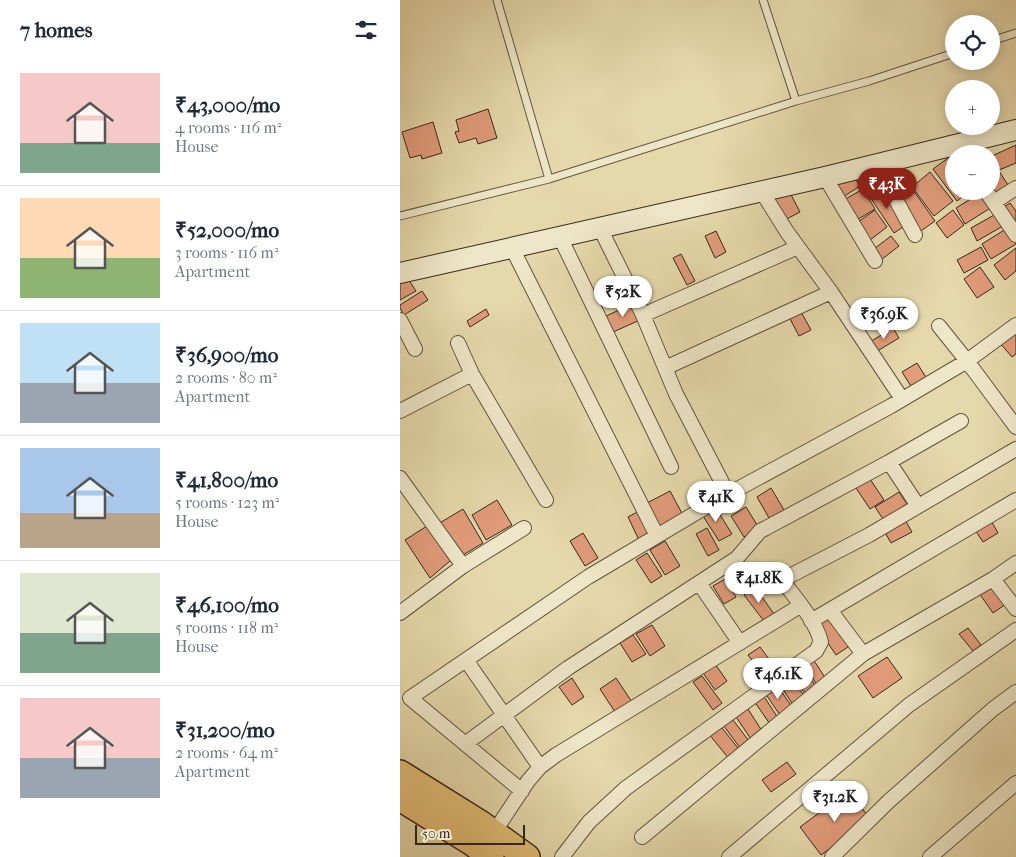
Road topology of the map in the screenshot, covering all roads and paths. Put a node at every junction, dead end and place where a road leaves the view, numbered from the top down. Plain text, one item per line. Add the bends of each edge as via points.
1 (497, 0) edge
2 (763, 0) edge
3 (1016, 32) edge
4 (1000, 38) edge
5 (945, 56) edge
6 (796, 101) junction
7 (1016, 130) edge
8 (970, 145) edge
9 (945, 151) edge
10 (876, 164) junction
11 (825, 177) junction
12 (549, 180) junction
13 (1016, 188) edge
14 (762, 192) junction
15 (1000, 194) edge
16 (992, 200) edge
17 (400, 216) edge
18 (600, 228) junction
19 (915, 235) dead end
20 (1016, 235) edge
21 (560, 237) junction
22 (798, 247) junction
23 (512, 248) junction
24 (875, 261) dead end
25 (400, 273) edge
26 (830, 292) junction
27 (642, 316) junction
28 (400, 320) edge
29 (1016, 325) edge
30 (939, 326) dead end
31 (458, 343) dead end
32 (415, 349) dead end
33 (967, 360) junction
34 (665, 368) junction
35 (472, 374) junction
36 (902, 399) junction
37 (400, 410) edge
38 (961, 421) dead end
39 (1016, 427) edge
40 (1016, 449) edge
41 (889, 462) junction
42 (671, 467) dead end
43 (400, 478) edge
44 (728, 494) junction
45 (546, 500) dead end
46 (1016, 500) edge
47 (918, 506) junction
48 (524, 528) dead end
49 (657, 536) junction
50 (1016, 563) edge
51 (464, 566) junction
52 (993, 579) junction
53 (699, 582) junction
54 (800, 606) junction
55 (1016, 609) edge
56 (830, 610) junction
57 (400, 613) edge
58 (812, 621) junction
59 (1016, 630) edge
60 (740, 643) junction
61 (863, 654) junction
62 (466, 660) junction
63 (1016, 692) edge
64 (504, 714) junction
65 (465, 744) junction
66 (540, 767) junction
67 (400, 773) edge
68 (1016, 783) edge
69 (522, 790) junction
70 (400, 798) edge
71 (642, 837) dead end
72 (489, 847) edge
73 (527, 857) edge
74 (562, 857) edge
75 (729, 857) edge
76 (832, 857) edge
77 (930, 857) edge

1 - 12 lane
2 - 6 lane
3 - 4 lane
5 - 6 lane
6 - 12 lane
7 - 8 street
9 - 10 street
10 - 11 street
10 - 19 street
11 - 14 street
11 - 24 street
12 - 17 lane
13 - 15 street
14 - 18 street
14 - 22 street
16 - 20 street
18 - 21 street
18 - 27 street
21 - 23 street
21 - 42 street
22 - 26 street
22 - 27 street
23 - 25 street
23 - 49 street
26 - 34 street
26 - 36 street
27 - 34 street
28 - 32 street
29 - 33 street
30 - 33 street
31 - 35 street
33 - 36 street
33 - 39 street
34 - 44 street
35 - 37 street
35 - 45 street
36 - 44 street
38 - 41 street
40 - 47 street
41 - 47 street
41 - 53 street via 760,531 737,558
43 - 51 street
44 - 49 street
46 - 56 street
47 - 54 street via 782,580
48 - 51 street
49 - 62 street via 588,577
50 - 52 street
51 - 57 street
52 - 55 street
52 - 61 street
53 - 60 street
53 - 64 street
54 - 58 street
54 - 60 street
56 - 58 street
56 - 61 street
58 - 74 street via 821,642 816,651 620,793 589,822
59 - 75 street via 909,705
60 - 66 street
61 - 71 street
62 - 64 street
62 - 65 street via 410,698
63 - 76 street via 889,801
64 - 65 street
64 - 66 street
65 - 69 street
66 - 69 street
67 - 72 highway
68 - 77 street
69 - 72 street
70 - 72 highway
72 - 73 highway

